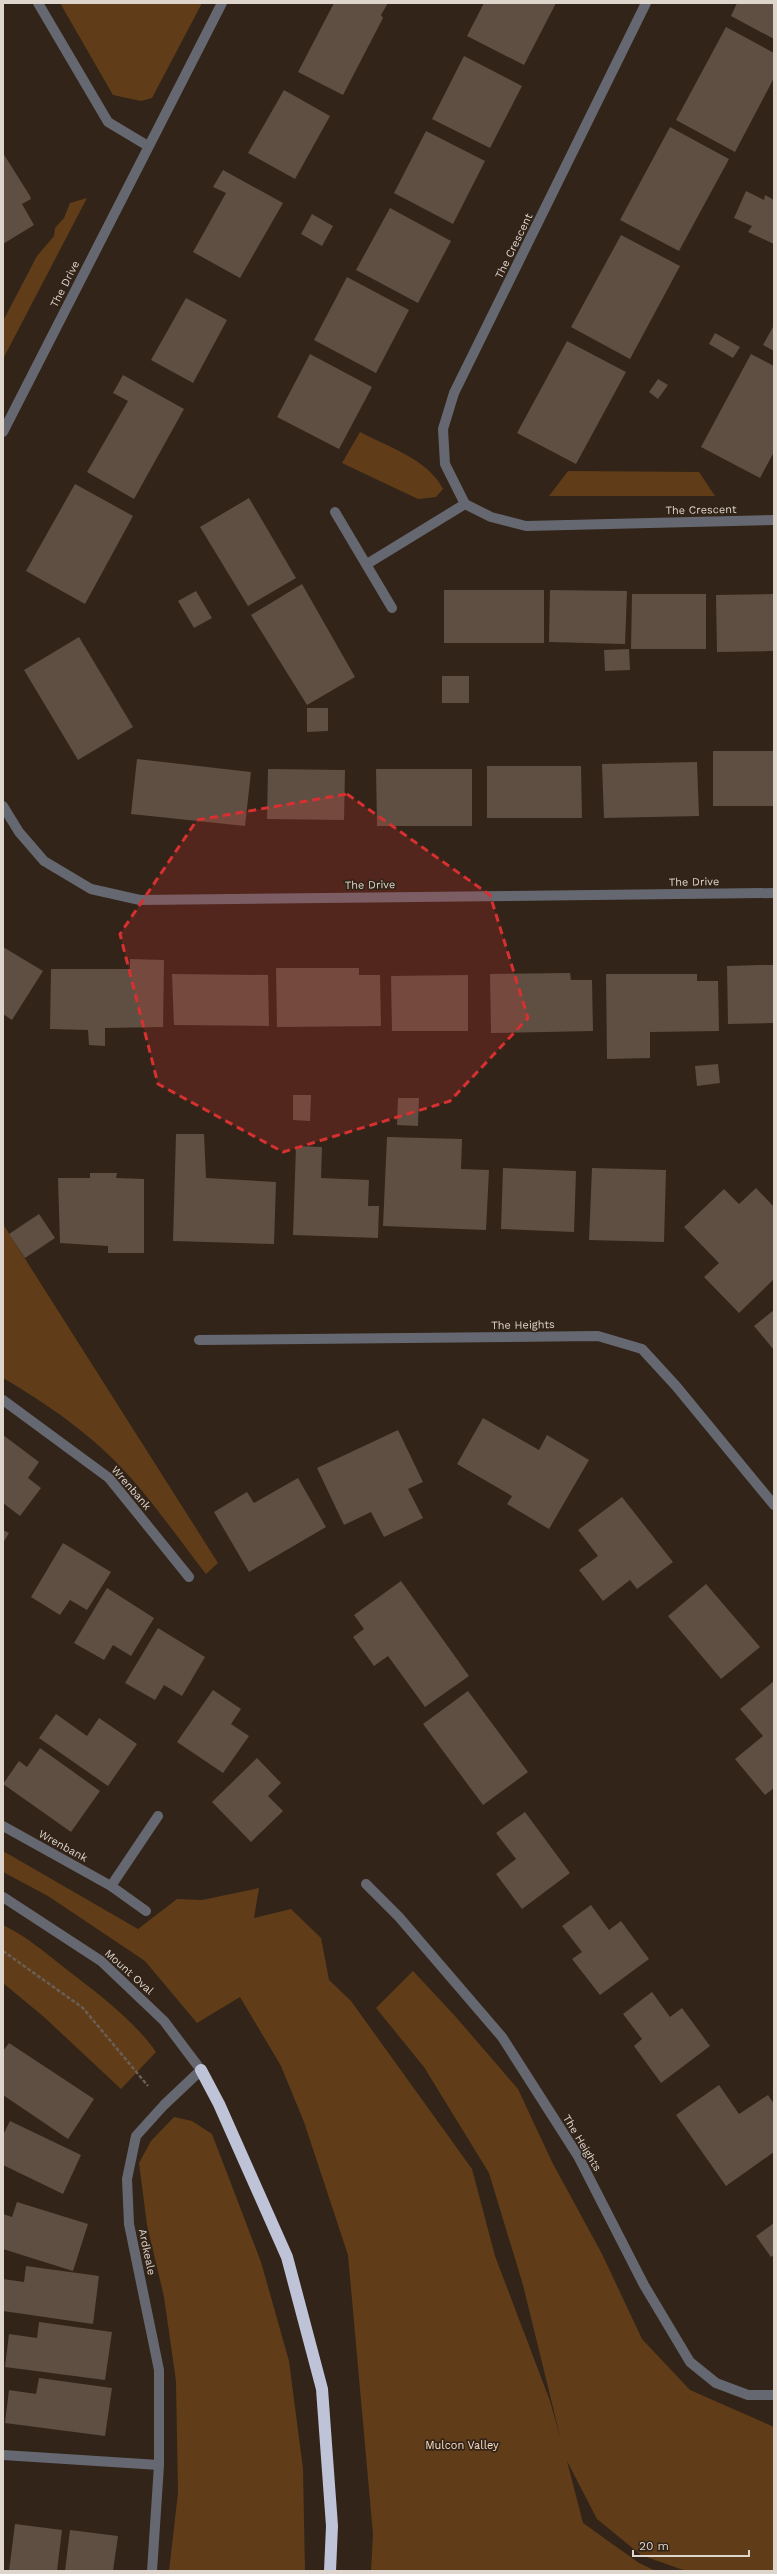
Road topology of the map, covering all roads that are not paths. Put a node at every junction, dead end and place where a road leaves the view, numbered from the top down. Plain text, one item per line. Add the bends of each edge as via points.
1 (38, 3) edge
2 (222, 3) edge
3 (646, 3) edge
4 (148, 146) junction
5 (3, 432) edge
6 (465, 504) junction
7 (335, 512) dead end
8 (774, 520) edge
9 (367, 564) junction
10 (392, 608) dead end
11 (3, 806) edge
12 (774, 893) edge
13 (199, 1340) dead end
14 (3, 1400) edge
15 (774, 1505) edge
16 (189, 1577) dead end
17 (158, 1816) dead end
18 (3, 1826) edge
19 (366, 1884) dead end
20 (111, 1886) junction
21 (3, 1898) edge
22 (146, 1911) dead end
23 (201, 2070) junction
24 (774, 2395) edge
25 (3, 2455) edge
26 (159, 2465) junction
27 (152, 2571) edge
28 (330, 2571) edge

1 - 4 street via 108,122
2 - 4 street, The Drive
3 - 6 street, The Crescent via 454,393 443,429 445,464
4 - 5 street, The Drive
6 - 8 street, The Crescent via 491,517 526,526
6 - 9 street
7 - 9 street
9 - 10 street
11 - 12 street, The Drive via 18,832 44,861 91,889 140,900
13 - 15 street, The Heights via 598,1336 642,1349 676,1386
14 - 16 street, Wrenbank via 109,1478
17 - 20 street
18 - 20 street, Wrenbank
19 - 24 street, The Heights via 399,1917 502,2037 578,2156 644,2286 690,2362 716,2383 748,2396
20 - 22 street, Wrenbank
21 - 23 street, Mount Oval via 101,1961 164,2021
23 - 26 street, Ardkeale via 136,2136 127,2179 129,2224 159,2370
23 - 28 highway via 219,2104 287,2257 322,2389 332,2526
25 - 26 street
26 - 27 street, Ardkeale

